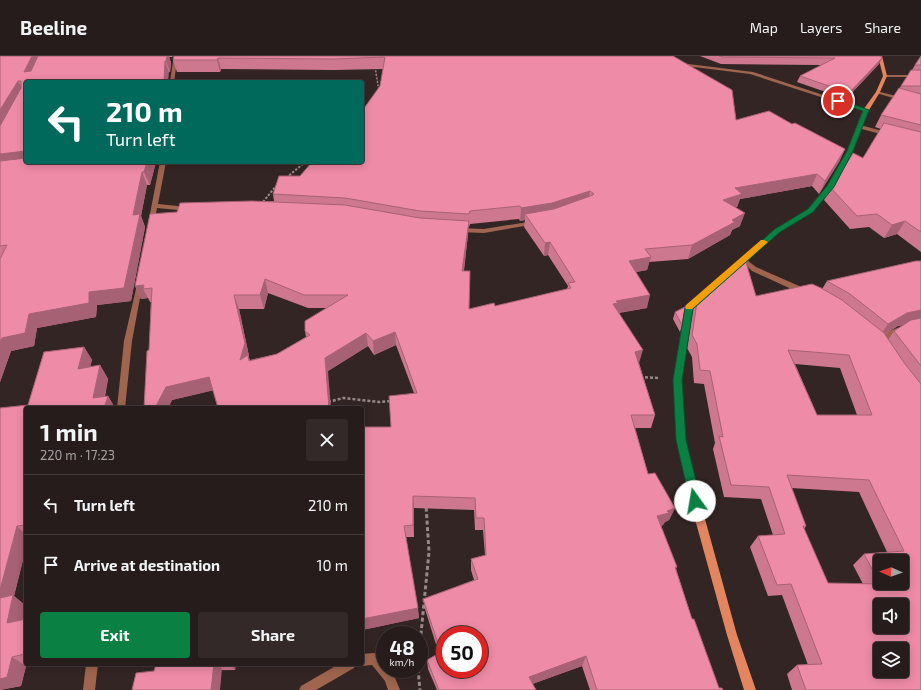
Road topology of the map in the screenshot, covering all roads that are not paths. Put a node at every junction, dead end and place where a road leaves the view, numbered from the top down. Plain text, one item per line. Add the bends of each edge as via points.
1 (880, 56) edge
2 (176, 58) edge
3 (168, 60) edge
4 (675, 63) edge
5 (884, 76) junction
6 (921, 76) edge
7 (172, 80) edge
8 (878, 92) junction
9 (921, 104) edge
10 (866, 110) junction
11 (860, 127) junction
12 (890, 135) edge
13 (163, 164) edge
14 (155, 206) junction
15 (193, 210) edge
16 (538, 222) edge
17 (150, 229) edge
18 (454, 230) edge
19 (743, 259) junction
20 (142, 274) edge
21 (811, 295) edge
22 (921, 326) edge
23 (878, 343) edge
24 (121, 406) edge
25 (364, 660) edge
26 (92, 666) edge
27 (347, 666) edge
28 (89, 690) edge
29 (305, 690) edge
30 (394, 690) edge
31 (750, 690) edge

1 - 5 main road
2 - 3 street
2 - 7 street
4 - 10 street via 751,73
5 - 6 street
5 - 8 main road
8 - 9 street
8 - 10 main road
10 - 11 main road
11 - 12 street
11 - 19 main road via 830,187 811,210 778,230
13 - 14 street
14 - 15 street
14 - 17 street
16 - 18 street via 484,231
19 - 21 street via 754,269
19 - 31 main road via 689,308 677,380 681,440 695,501
20 - 24 street via 128,341
22 - 23 street via 891,332
25 - 30 street via 374,659 389,677
26 - 28 street
27 - 29 street

